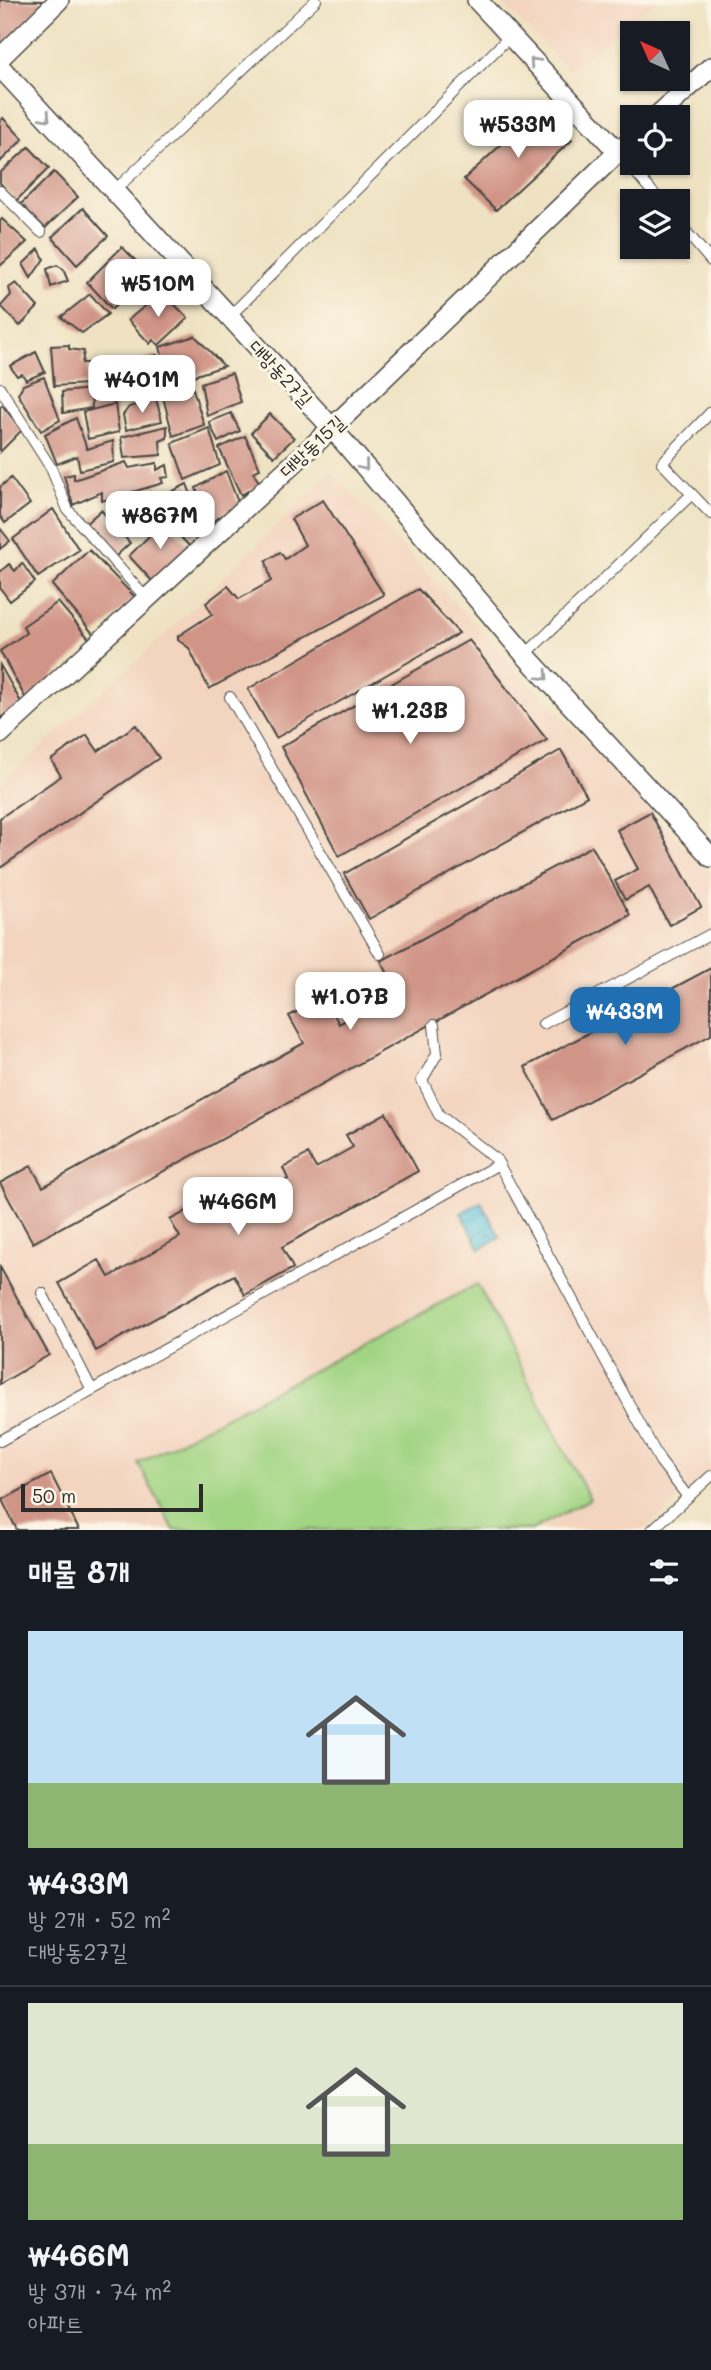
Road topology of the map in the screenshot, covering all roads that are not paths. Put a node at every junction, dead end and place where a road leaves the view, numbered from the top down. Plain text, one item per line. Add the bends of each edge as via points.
1 (60, 0) edge
2 (316, 0) edge
3 (477, 0) edge
4 (510, 36) junction
5 (0, 58) edge
6 (0, 66) edge
7 (711, 67) edge
8 (669, 105) edge
9 (620, 141) edge
10 (620, 151) edge
11 (0, 191) edge
12 (114, 191) junction
13 (41, 232) dead end
14 (690, 237) edge
15 (711, 261) edge
16 (229, 317) junction
17 (0, 388) edge
18 (711, 412) edge
19 (332, 428) junction
20 (692, 494) junction
21 (711, 514) edge
22 (146, 598) junction
23 (525, 655) junction
24 (230, 697) dead end
25 (0, 734) edge
26 (711, 857) edge
27 (711, 933) edge
28 (380, 954) dead end
29 (543, 1024) dead end
30 (434, 1025) dead end
31 (499, 1164) junction
32 (42, 1293) dead end
33 (92, 1391) junction
34 (0, 1441) edge
35 (711, 1476) edge
36 (688, 1497) junction
37 (658, 1528) edge

1 - 5 street
2 - 12 lane
3 - 4 street
9 -> 4 street
4 - 16 lane
6 -> 12 street, 대방동27길
7 - 8 street
10 - 19 street, 대방동15길
11 - 13 lane
12 - 16 street, 대방동27길
14 - 15 lane
16 - 19 street, 대방동27길
17 - 22 lane via 51,468 68,510
18 - 20 lane via 662,463
19 - 22 street, 대방동15길
19 -> 23 street, 대방동27길
20 - 21 lane
20 - 23 lane
22 - 25 street, 대방동15길
23 -> 26 street, 대방동27길
24 - 28 lane
27 - 29 lane
30 - 31 lane via 437,1054 422,1080 439,1115
31 - 33 lane
31 - 36 lane via 660,1461
32 - 33 lane
33 - 34 lane
35 - 36 lane
36 - 37 lane

